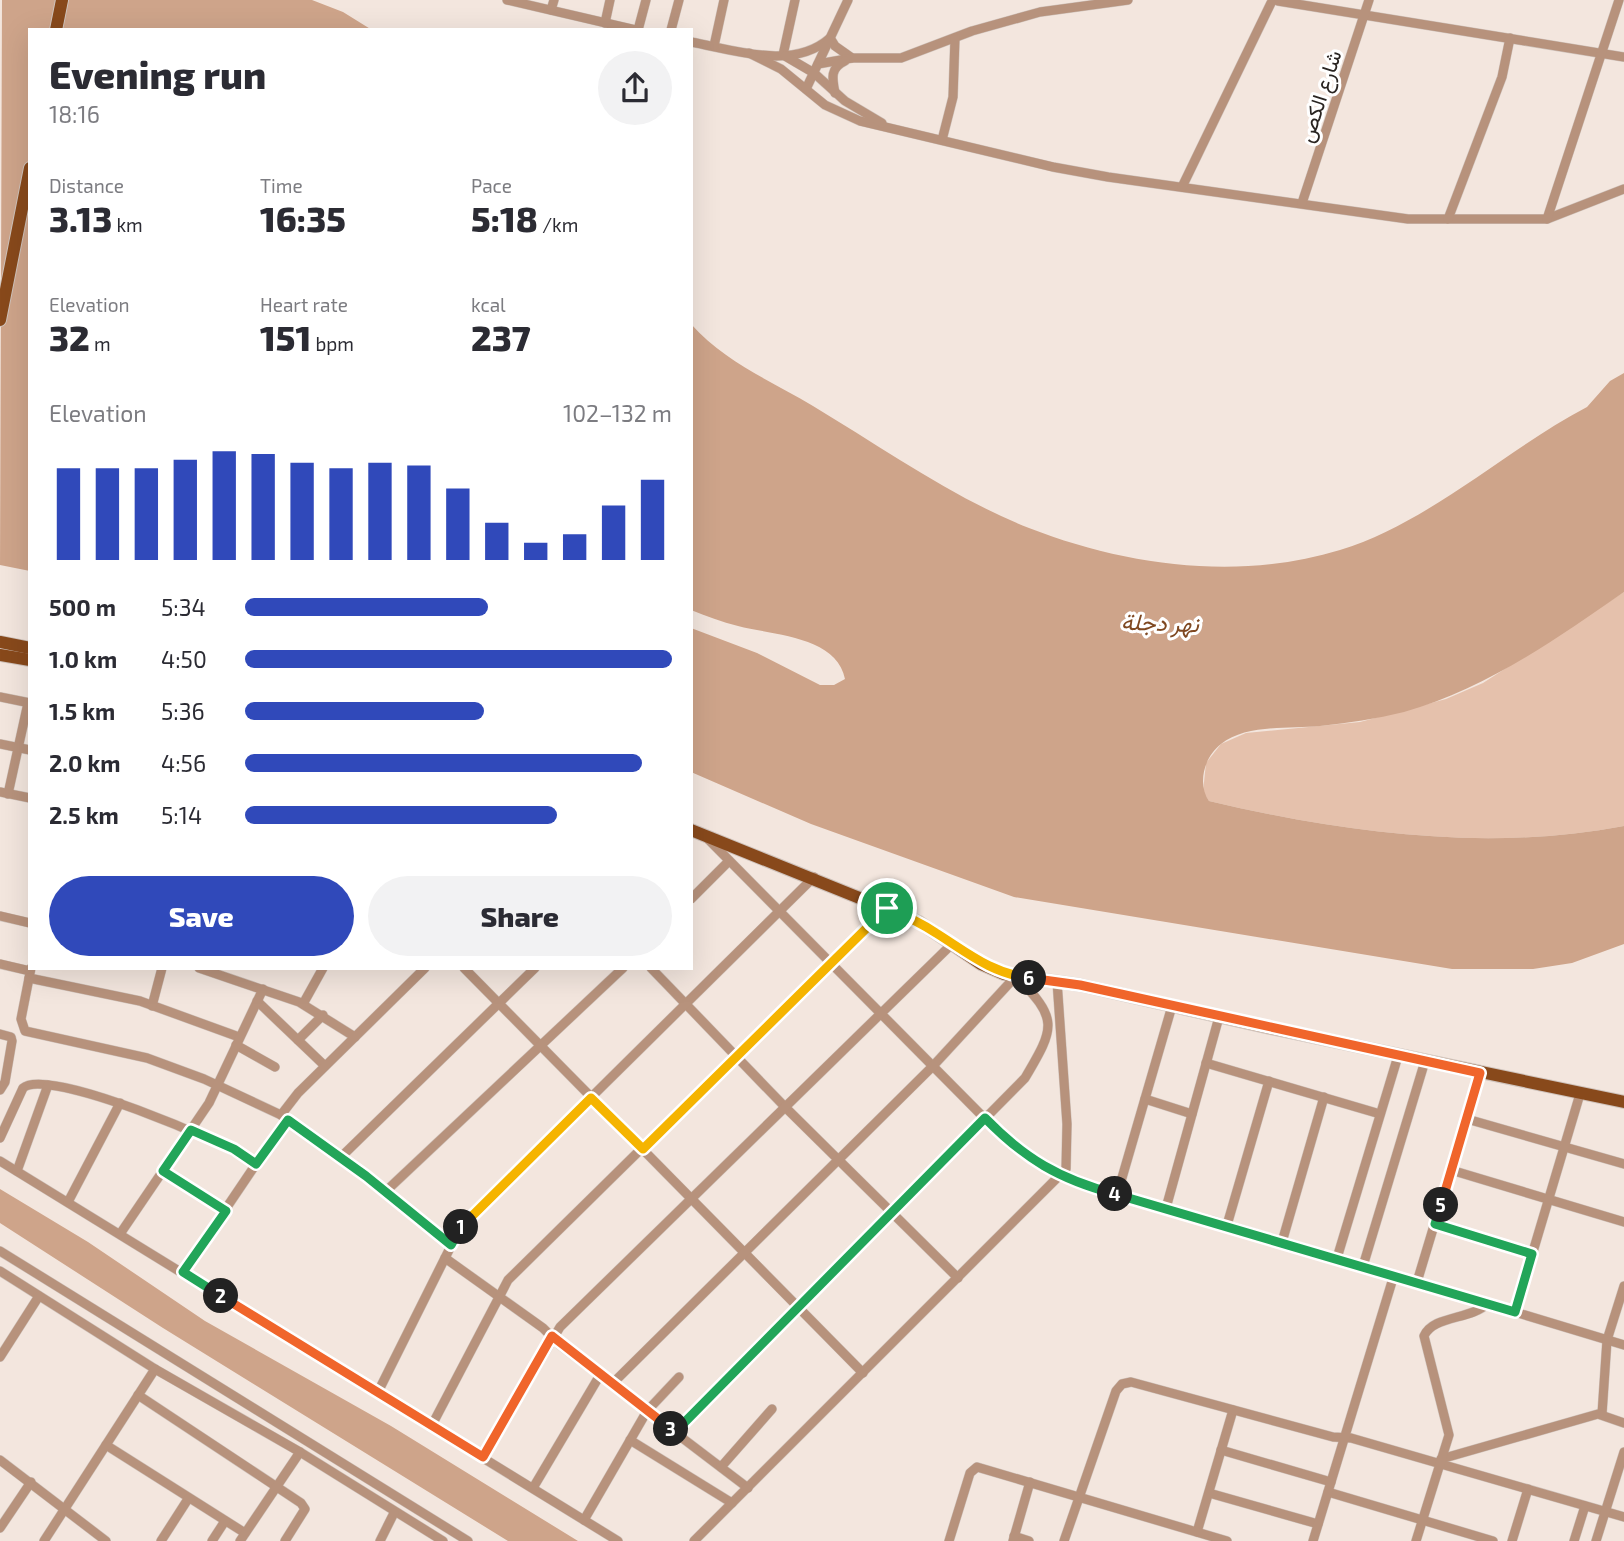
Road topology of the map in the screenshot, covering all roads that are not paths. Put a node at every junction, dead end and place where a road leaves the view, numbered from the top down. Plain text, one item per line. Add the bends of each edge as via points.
1 (62, 0) edge
2 (507, 0) edge
3 (554, 0) edge
4 (610, 0) edge
5 (646, 0) edge
6 (679, 0) edge
7 (724, 0) edge
8 (795, 0) edge
9 (848, 0) edge
10 (1128, 0) edge
11 (1369, 0) edge
12 (1619, 0) edge
13 (1272, 1) edge
14 (551, 10) junction
15 (1364, 16) junction
16 (604, 23) junction
17 (56, 28) edge
18 (628, 28) edge
19 (638, 28) edge
20 (672, 28) edge
21 (830, 38) junction
22 (955, 38) junction
23 (1510, 38) junction
24 (693, 42) edge
25 (714, 46) junction
26 (749, 53) junction
27 (1602, 53) junction
28 (783, 55) junction
29 (1624, 57) edge
30 (852, 58) junction
31 (816, 68) junction
32 (806, 89) junction
33 (835, 94) junction
34 (890, 127) junction
35 (942, 140) junction
36 (28, 178) edge
37 (1182, 187) junction
38 (1624, 189) edge
39 (1302, 203) junction
40 (1448, 219) junction
41 (1548, 219) junction
42 (0, 320) edge
43 (0, 642) edge
44 (28, 648) edge
45 (0, 655) edge
46 (28, 660) edge
47 (0, 697) edge
48 (28, 703) edge
49 (28, 707) edge
50 (0, 744) edge
51 (18, 748) junction
52 (28, 750) edge
53 (4, 793) edge
54 (28, 798) edge
55 (693, 831) edge
56 (704, 835) junction
57 (729, 861) junction
58 (814, 877) junction
59 (693, 897) edge
60 (887, 908) junction
61 (780, 912) junction
62 (0, 916) edge
63 (28, 923) edge
64 (953, 944) junction
65 (0, 964) edge
66 (831, 964) junction
67 (161, 970) edge
68 (205, 970) edge
69 (322, 970) edge
70 (423, 970) edge
71 (466, 970) edge
72 (533, 970) edge
73 (621, 970) edge
74 (653, 970) edge
75 (30, 972) edge
76 (1016, 976) junction
77 (1057, 981) junction
78 (263, 989) junction
79 (257, 1002) junction
80 (498, 1003) junction
81 (303, 1004) junction
82 (686, 1004) junction
83 (152, 1006) junction
84 (1172, 1006) junction
85 (323, 1014) junction
86 (882, 1015) junction
87 (1219, 1017) junction
88 (23, 1028) junction
89 (0, 1034) edge
90 (355, 1037) junction
91 (11, 1038) junction
92 (298, 1040) junction
93 (237, 1041) junction
94 (541, 1046) junction
95 (1398, 1056) junction
96 (736, 1057) junction
97 (1425, 1061) junction
98 (1206, 1062) junction
99 (275, 1066) dead end
100 (326, 1066) junction
101 (933, 1066) junction
102 (1480, 1073) junction
103 (1269, 1081) junction
104 (48, 1085) junction
105 (216, 1085) junction
106 (0, 1090) edge
107 (1580, 1094) junction
108 (1325, 1097) junction
109 (591, 1098) junction
110 (1145, 1100) junction
111 (1624, 1102) edge
112 (120, 1103) junction
113 (786, 1108) junction
114 (1192, 1114) junction
115 (1380, 1114) junction
116 (284, 1117) junction
117 (985, 1118) junction
118 (1467, 1119) junction
119 (191, 1130) junction
120 (0, 1138) edge
121 (1564, 1147) junction
122 (643, 1149) junction
123 (341, 1157) junction
124 (838, 1160) junction
125 (0, 1161) edge
126 (256, 1164) junction
127 (1624, 1164) edge
128 (1451, 1170) junction
129 (17, 1171) junction
130 (163, 1171) junction
131 (1062, 1176) junction
132 (385, 1192) junction
133 (1117, 1195) junction
134 (693, 1198) junction
135 (1548, 1199) junction
136 (68, 1202) junction
137 (1166, 1208) junction
138 (226, 1211) junction
139 (891, 1212) junction
140 (1624, 1222) edge
141 (1435, 1224) junction
142 (1227, 1225) junction
143 (120, 1234) junction
144 (1282, 1241) junction
145 (451, 1245) junction
146 (0, 1251) edge
147 (744, 1251) junction
148 (1532, 1254) junction
149 (445, 1258) junction
150 (1337, 1258) junction
151 (1363, 1266) junction
152 (183, 1272) junction
153 (1, 1274) edge
154 (1394, 1275) junction
155 (958, 1278) junction
156 (1417, 1282) junction
157 (1624, 1286) edge
158 (39, 1296) junction
159 (499, 1296) junction
160 (1488, 1303) junction
161 (798, 1307) junction
162 (1515, 1312) junction
163 (552, 1336) junction
164 (1607, 1340) junction
165 (1624, 1345) edge
166 (0, 1357) edge
167 (155, 1369) junction
168 (863, 1373) junction
169 (600, 1375) junction
170 (679, 1377) dead end
171 (206, 1380) junction
172 (612, 1384) junction
173 (378, 1392) junction
174 (138, 1395) junction
175 (200, 1395) junction
176 (772, 1409) dead end
177 (1233, 1410) junction
178 (647, 1411) junction
179 (1602, 1414) junction
180 (1624, 1423) edge
181 (432, 1425) junction
182 (675, 1432) junction
183 (1345, 1437) junction
184 (630, 1440) junction
185 (106, 1445) junction
186 (1221, 1450) junction
187 (300, 1452) junction
188 (1624, 1452) edge
189 (483, 1457) junction
190 (1441, 1462) junction
191 (1, 1464) edge
192 (721, 1467) junction
193 (31, 1482) junction
194 (1030, 1482) junction
195 (1331, 1482) junction
196 (274, 1487) junction
197 (533, 1488) junction
198 (748, 1488) junction
199 (1528, 1489) junction
200 (1328, 1492) junction
201 (1209, 1493) junction
202 (1079, 1496) junction
203 (188, 1499) junction
204 (732, 1503) junction
205 (1584, 1506) junction
206 (65, 1510) junction
207 (1605, 1512) junction
208 (394, 1513) junction
209 (1624, 1517) edge
210 (1423, 1519) junction
211 (584, 1520) junction
212 (225, 1521) junction
213 (1318, 1524) junction
214 (0, 1528) edge
215 (1197, 1532) junction
216 (243, 1537) edge
217 (1014, 1539) edge
218 (1216, 1539) edge
219 (44, 1541) edge
220 (106, 1541) edge
221 (161, 1541) edge
222 (212, 1541) edge
223 (285, 1541) edge
224 (380, 1541) edge
225 (443, 1541) edge
226 (468, 1541) edge
227 (618, 1541) edge
228 (694, 1541) edge
229 (949, 1541) edge
230 (1030, 1541) edge
231 (1064, 1541) edge
232 (1227, 1541) edge
233 (1313, 1541) edge
234 (1416, 1541) edge
235 (1493, 1541) edge
236 (1512, 1541) edge
237 (1574, 1541) edge
238 (1596, 1541) edge

1 - 17 main road
2 - 14 street
3 - 14 street
4 - 16 street
5 - 19 street
6 - 20 street
7 - 25 street
8 - 28 street
9 - 21 street
10 - 22 street via 1040,12
11 - 15 street, شارع الكص
12 - 27 street
13 - 15 street
13 - 37 street
14 - 16 street
15 - 23 street
15 - 39 street, شارع الكص
16 - 18 street
21 - 28 street via 817,49
21 - 30 street
21 - 31 street
22 - 30 street via 901,58
22 - 35 street via 953,97
23 - 27 street
23 - 40 street via 1502,76
24 - 25 street
25 - 26 street
26 - 28 street
26 - 32 street via 781,69
27 - 29 street
27 - 41 street
28 - 31 street
30 - 31 street
30 - 33 street via 835,67
31 - 32 street
31 - 33 street
32 - 34 street via 860,121
33 - 34 street
34 - 35 street
35 - 37 street via 1053,167
36 - 42 main road
37 - 39 street
38 - 41 street
39 - 40 street via 1408,219
40 - 41 street
43 - 44 main road
45 - 46 main road
47 - 48 street
49 - 51 street
50 - 51 street
51 - 52 street
51 - 53 street
53 - 54 street
55 - 56 main road
56 - 57 street
56 - 58 main road
57 - 59 street
57 - 61 street
58 - 60 main road
58 - 61 street
60 - 64 main road
60 - 66 street
61 - 66 street
61 - 82 street
62 - 63 street
64 - 76 main road via 981,964
64 - 86 street
65 - 75 street
66 - 86 street
66 - 96 street
67 - 83 street
68 - 78 street
69 - 81 street
70 - 90 street
71 - 80 street
72 - 80 street
73 - 94 street
74 - 82 street
75 - 83 street
75 - 88 street
76 - 77 main road
76 - 101 street
76 - 117 street via 1047,1011 1048,1030 1025,1078
77 - 84 main road
77 - 131 street via 1068,1158
78 - 79 street
78 - 81 street
79 - 92 street
79 - 93 street
80 - 94 street
80 - 123 street
81 - 85 street
82 - 96 street
82 - 109 street
83 - 93 street
84 - 87 main road
84 - 110 street
85 - 90 street
85 - 92 street
86 - 101 street
86 - 113 street
87 - 95 main road
87 - 98 street
88 - 91 street
88 - 105 street via 147,1058
89 - 91 street
90 - 100 street
91 - 106 street
92 - 100 street
93 - 99 street
93 - 105 street
94 - 109 street
94 - 132 street
95 - 97 main road
95 - 115 street
96 - 113 street
96 - 122 street
97 - 102 main road
97 - 151 street
98 - 103 street
98 - 114 street
100 - 116 street
101 - 117 street
101 - 124 street
102 - 107 main road
102 - 118 street
103 - 108 street
103 - 142 street
104 - 112 street
104 - 120 street via 33,1082 23,1088
104 - 129 street
105 - 116 street
105 - 119 street
107 - 111 main road
107 - 121 street
108 - 115 street
108 - 144 street
109 - 122 street
109 - 145 street via 469,1218
110 - 114 street
110 - 133 street
112 - 119 street
112 - 136 street
113 - 124 street
113 - 134 street
114 - 137 street
115 - 150 street
116 - 123 street
116 - 126 street
117 - 131 street via 1026,1157
117 - 139 street
118 - 121 street
118 - 128 street
119 - 126 street
119 - 130 street
121 - 127 street
121 - 135 street
122 - 134 street
122 - 159 street via 515,1272
123 - 132 street
124 - 139 street
124 - 147 street
125 - 129 street
126 - 138 street
128 - 135 street
128 - 141 street
129 - 136 street
130 - 138 street
130 - 143 street
131 - 133 street
131 - 155 street
132 - 145 street
133 - 137 street
134 - 147 street
134 - 163 street
135 - 140 street
135 - 148 street
136 - 143 street
137 - 142 street
138 - 152 street
139 - 155 street
139 - 161 street
141 - 148 street
141 - 156 street
142 - 144 street
143 - 152 street
144 - 150 street
145 - 149 street
146 - 171 street
147 - 161 street
147 - 172 street
148 - 162 street
149 - 159 street
149 - 173 street
150 - 151 street
151 - 154 street
152 - 173 street
153 - 158 street
154 - 156 street
154 - 183 street
155 - 168 street
156 - 160 street
157 - 164 street
158 - 166 street
158 - 167 street
159 - 163 street
159 - 181 street
160 - 162 street
160 - 190 street via 1476,1312 1429,1328 1424,1336 1449,1428
161 - 168 street
161 - 182 street
162 - 164 street
163 - 169 street
163 - 189 street
164 - 165 street
164 - 179 street
167 - 174 street
167 - 175 street
168 - 198 street
169 - 172 street
169 - 197 street
170 - 178 street
171 - 175 street
171 - 226 street
172 - 178 street
173 - 181 street
174 - 185 street
174 - 196 street
175 - 187 street
176 - 192 street
177 - 183 street
177 - 186 street
177 - 202 street via 1131,1382 1122,1384
178 - 182 street
178 - 184 street
179 - 180 street
179 - 190 street
181 - 189 street
182 - 192 street
183 - 190 street
183 - 195 street
184 - 204 street
184 - 211 street
185 - 203 street
185 - 206 street
186 - 195 street
186 - 201 street
187 - 196 street
187 - 208 street
188 - 207 street
189 - 197 street
190 - 199 street
190 - 210 street
191 - 193 street
192 - 198 street
193 - 206 street
193 - 214 street
194 - 202 street
194 - 217 street
194 - 229 street via 972,1469
195 - 200 street
196 - 216 street
196 - 223 street via 306,1509
197 - 211 street
198 - 204 street
199 - 205 street
199 - 236 street
200 - 210 street
200 - 213 street
201 - 213 street
201 - 215 street
202 - 215 street
202 - 231 street
203 - 212 street
203 - 221 street
204 - 228 street
205 - 207 street
205 - 237 street
206 - 219 street
206 - 220 street
207 - 209 street
207 - 238 street
208 - 224 street
208 - 225 street
210 - 234 street
210 - 235 street
211 - 227 street
212 - 216 street
212 - 222 street
213 - 233 street
215 - 218 street
217 - 230 street
218 - 232 street

